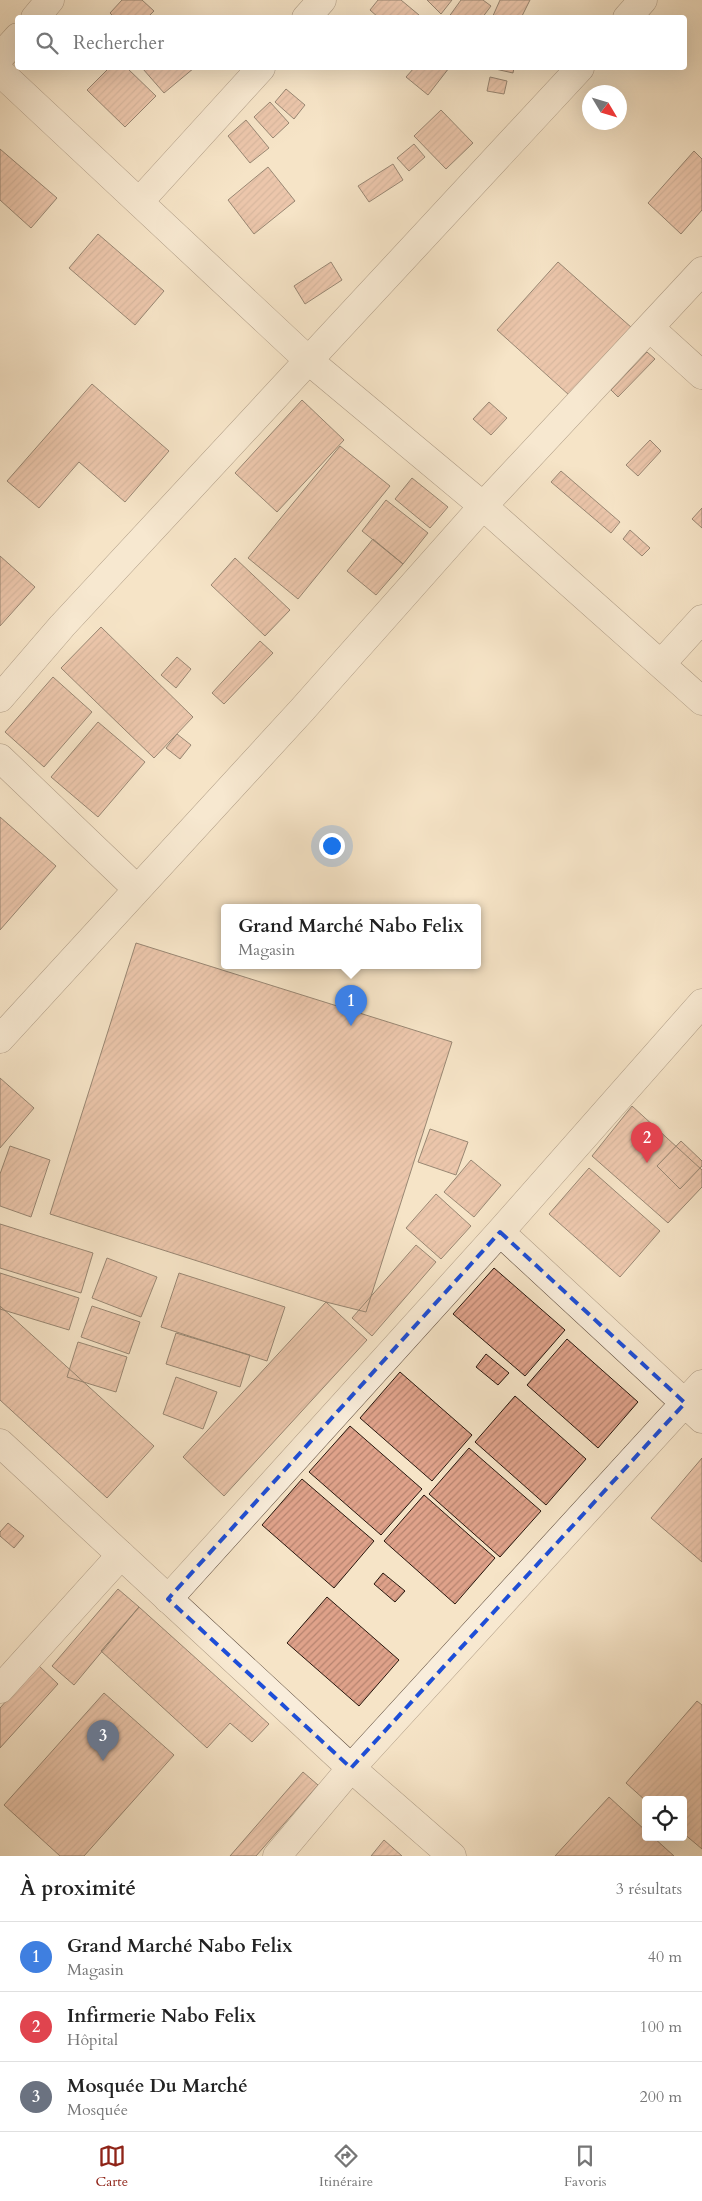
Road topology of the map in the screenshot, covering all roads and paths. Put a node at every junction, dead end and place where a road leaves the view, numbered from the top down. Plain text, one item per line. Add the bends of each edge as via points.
1 (50, 0) edge
2 (322, 0) edge
3 (643, 0) edge
4 (38, 15) edge
5 (309, 15) edge
6 (629, 15) edge
7 (15, 40) edge
8 (0, 57) edge
9 (259, 70) edge
10 (578, 70) edge
11 (0, 72) edge
12 (138, 202) junction
13 (702, 272) edge
14 (650, 328) junction
15 (308, 360) junction
16 (702, 375) edge
17 (482, 506) junction
18 (702, 620) edge
19 (661, 664) junction
20 (0, 698) edge
21 (702, 701) edge
22 (0, 758) edge
23 (136, 889) junction
24 (702, 1003) edge
25 (0, 1039) edge
26 (500, 1232) junction
27 (696, 1402) edge
28 (0, 1443) edge
29 (121, 1555) junction
30 (168, 1599) junction
31 (0, 1689) edge
32 (351, 1768) junction
33 (277, 1856) edge
34 (452, 1856) edge

1 - 4 street
2 - 5 street
3 - 6 street
7 - 8 street
9 - 12 street
10 - 15 street
11 - 12 street
12 - 15 street
13 - 14 street
14 - 16 street
14 - 17 street
15 - 17 street
15 - 20 street via 62,626
17 - 19 street
17 - 23 street via 302,710
18 - 19 street
19 - 21 street
22 - 23 street
23 - 25 street
24 - 26 street
26 - 27 street
26 - 30 street
27 - 32 street
28 - 29 street
29 - 30 street
29 - 31 street
30 - 32 street
32 - 33 street
32 - 34 street

